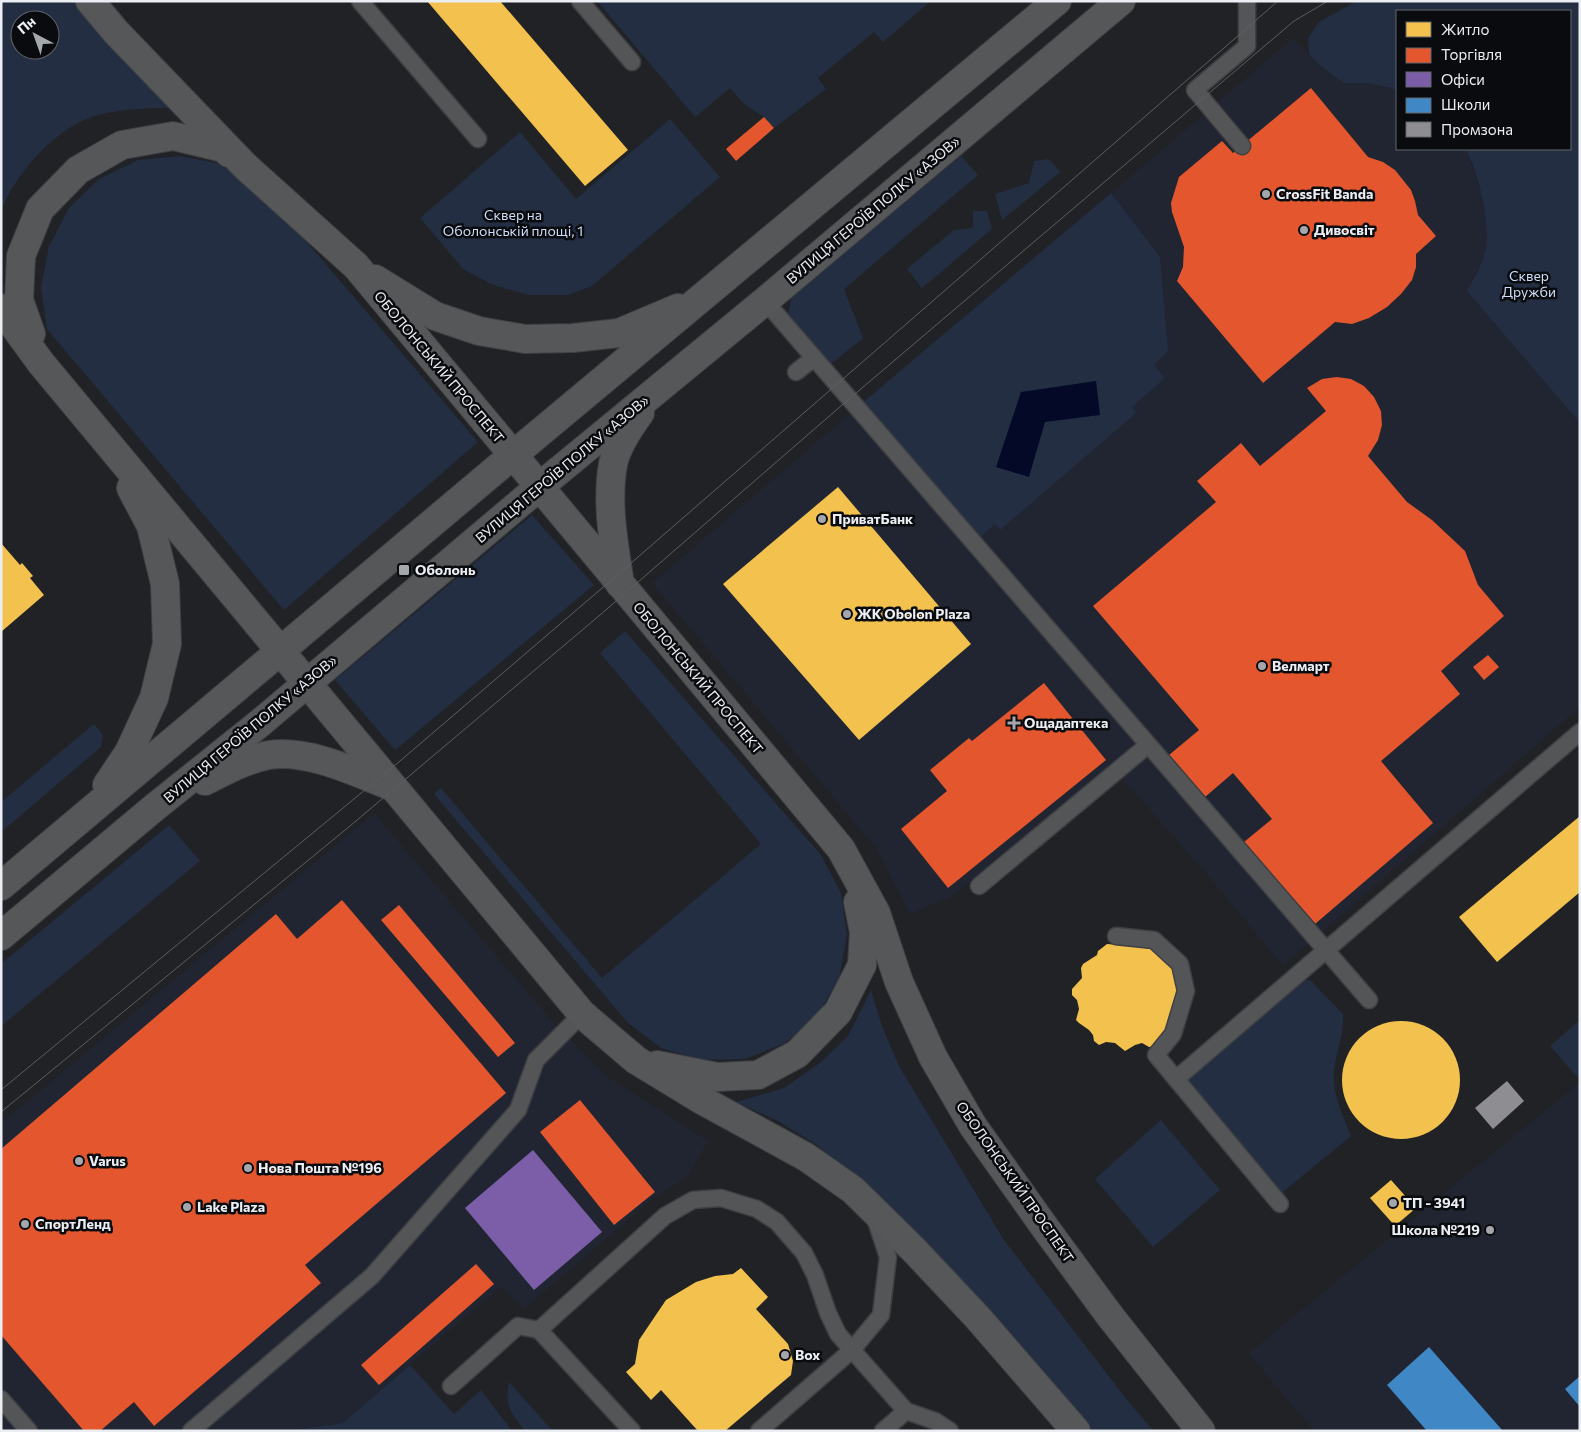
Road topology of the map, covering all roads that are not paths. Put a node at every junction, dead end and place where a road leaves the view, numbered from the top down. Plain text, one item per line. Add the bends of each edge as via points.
1 (90, 1) edge
2 (360, 1) edge
3 (580, 1) edge
4 (1057, 1) edge
5 (1121, 1) edge
6 (1247, 1) edge
7 (632, 62) dead end
8 (478, 139) dead end
9 (1242, 146) dead end
10 (246, 166) junction
11 (356, 266) junction
12 (704, 296) junction
13 (765, 301) junction
14 (1, 308) edge
15 (814, 358) junction
16 (42, 363) junction
17 (796, 372) dead end
18 (653, 394) junction
19 (104, 438) junction
20 (513, 455) junction
21 (539, 487) junction
22 (620, 584) junction
23 (280, 650) junction
24 (307, 682) junction
25 (1580, 732) edge
26 (1148, 745) junction
27 (393, 786) junction
28 (155, 807) junction
29 (86, 815) junction
30 (841, 849) junction
31 (1, 886) edge
32 (979, 886) dead end
33 (1, 936) edge
34 (1116, 936) dead end
35 (1326, 951) junction
36 (1369, 1000) dead end
37 (582, 1014) junction
38 (636, 1060) junction
39 (1176, 1080) junction
40 (1280, 1204) dead end
41 (871, 1208) junction
42 (539, 1330) junction
43 (852, 1350) junction
44 (451, 1386) dead end
45 (1, 1399) edge
46 (906, 1411) junction
47 (29, 1431) edge
48 (191, 1431) edge
49 (632, 1431) edge
50 (760, 1431) edge
51 (883, 1431) edge
52 (950, 1431) edge
53 (1076, 1431) edge
54 (1201, 1431) edge

1 - 10 main road, ОБОЛОНСЬКИЙ ПРОСПЕКТ
2 - 8 lane
3 - 7 lane
4 - 12 main road
5 - 13 main road, ВУЛИЦЯ ГЕРОЇВ ПОЛКУ «АЗОВ»
6 - 9 lane via 1247,46 1195,90
10 - 11 main road, ОБОЛОНСЬКИЙ ПРОСПЕКТ
10 - 16 main road via 223,148 173,136 122,145 78,170 40,209 20,256 19,300
11 - 12 main road via 435,316 479,332 525,339 619,333
11 - 20 main road, ОБОЛОНСЬКИЙ ПРОСПЕКТ
12 - 20 main road
13 - 15 lane
13 - 18 main road, ВУЛИЦЯ ГЕРОЇВ ПОЛКУ «АЗОВ»
14 - 16 main road
15 - 17 lane
15 - 26 lane
16 - 19 main road
18 - 21 main road, ВУЛИЦЯ ГЕРОЇВ ПОЛКУ «АЗОВ»
18 - 22 main road via 628,430 614,463 611,496
19 - 23 main road
19 - 29 main road via 151,526 165,584 167,644 154,698 129,752
20 - 21 main road, ОБОЛОНСЬКИЙ ПРОСПЕКТ
20 - 23 main road
21 - 22 main road, ОБОЛОНСЬКИЙ ПРОСПЕКТ
21 - 24 main road, ВУЛИЦЯ ГЕРОЇВ ПОЛКУ «АЗОВ»
22 - 30 main road, ОБОЛОНСЬКИЙ ПРОСПЕКТ
23 - 24 main road
23 - 29 main road
24 - 27 main road
24 - 28 main road, ВУЛИЦЯ ГЕРОЇВ ПОЛКУ «АЗОВ»
25 - 35 lane
26 - 32 lane
26 - 35 lane
27 - 28 main road via 320,760 285,754 268,755 231,767
27 - 37 main road
28 - 33 main road, ВУЛИЦЯ ГЕРОЇВ ПОЛКУ «АЗОВ»
29 - 31 main road
30 - 38 main road via 857,897 864,932 862,966 838,1012 797,1054 758,1075 717,1077
30 - 54 main road, ОБОЛОНСЬКИЙ ПРОСПЕКТ via 876,913 900,982 933,1057 973,1126 1110,1316
34 - 39 lane via 1154,940 1180,964 1186,991 1173,1034 1156,1055
35 - 36 lane
35 - 39 lane
37 - 38 main road
37 - 48 lane via 536,1060 518,1110 372,1276
38 - 41 main road via 806,1157 853,1190
39 - 40 lane
41 - 43 lane via 888,1257 884,1294 881,1315
41 - 53 main road via 978,1318
42 - 43 lane via 664,1216 693,1200 721,1198 757,1209 777,1222 804,1253 831,1320
42 - 44 lane via 518,1326
42 - 49 lane
43 - 46 lane
43 - 50 lane
45 - 47 lane
46 - 51 lane
46 - 52 lane via 935,1421

